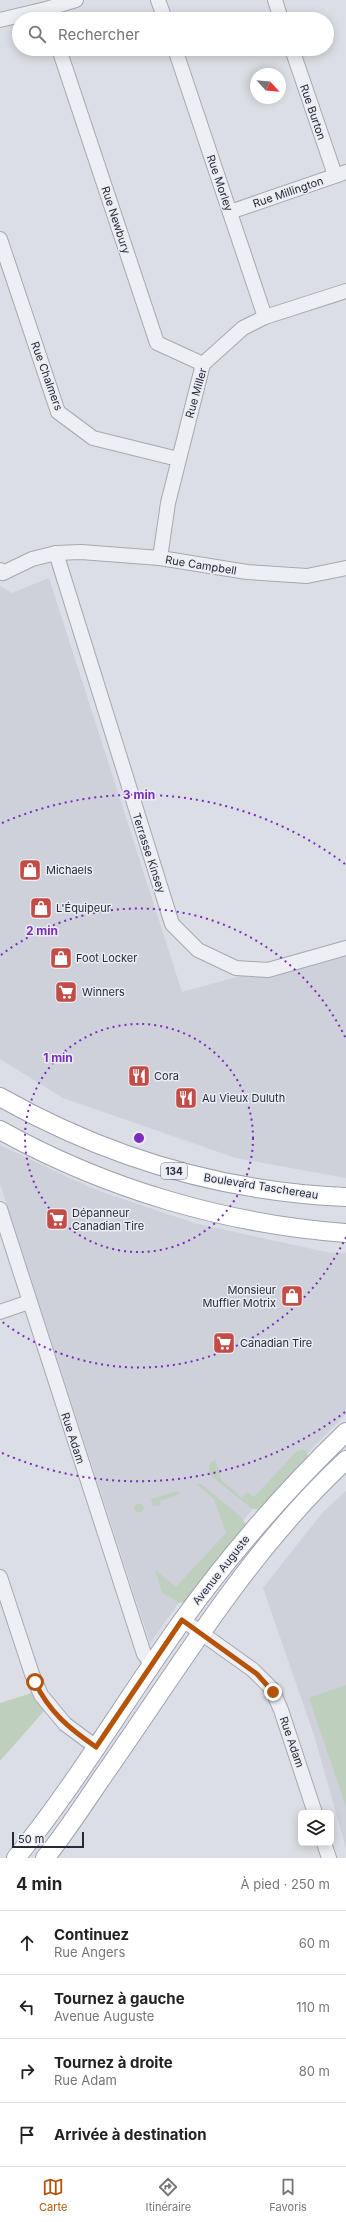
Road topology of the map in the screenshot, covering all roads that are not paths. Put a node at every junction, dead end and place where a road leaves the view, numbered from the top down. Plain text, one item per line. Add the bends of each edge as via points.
1 (76, 0) edge
2 (158, 0) edge
3 (275, 0) edge
4 (52, 12) edge
5 (162, 12) edge
6 (279, 12) edge
7 (12, 18) edge
8 (0, 20) edge
9 (61, 56) edge
10 (177, 56) edge
11 (295, 56) edge
12 (340, 173) edge
13 (230, 212) junction
14 (0, 239) edge
15 (346, 291) edge
16 (265, 317) junction
17 (203, 364) junction
18 (178, 459) junction
19 (56, 553) junction
20 (160, 558) junction
21 (346, 568) edge
22 (0, 570) edge
23 (346, 948) edge
24 (0, 1097) edge
25 (0, 1130) edge
26 (346, 1197) edge
27 (0, 1209) edge
28 (345, 1233) edge
29 (29, 1302) junction
30 (0, 1312) edge
31 (346, 1432) edge
32 (346, 1460) edge
33 (0, 1577) edge
34 (182, 1620) junction
35 (201, 1634) junction
36 (152, 1665) junction
37 (96, 1747) junction
38 (314, 1810) edge
39 (325, 1846) edge
40 (16, 1858) edge
41 (45, 1858) edge
42 (329, 1858) edge

1 - 4 street
2 - 5 street
3 - 6 street
7 - 8 street
9 - 17 street, Rue Newbury via 157,343
10 - 13 street, Rue Morley
11 - 12 street, Rue Burton
12 - 13 street, Rue Millington
13 - 16 street, Rue Morley
14 - 18 street, Rue Chalmers via 58,412 93,438
15 - 16 street, Rue Miller
16 - 17 street, Rue Miller via 243,328
17 - 18 street, Rue Miller
18 - 20 street, Rue Miller
19 - 20 street, Rue Campbell via 82,552
19 - 22 street, Rue Campbell via 32,559 3,573
19 - 23 street, Terrasse Kinsey via 172,924 198,950 236,968 268,970
20 - 21 street, Rue Campbell via 247,572 301,575
24 - 26 main road, Boulevard Taschereau / 134 via 74,1135 158,1167 262,1188
25 - 28 main road via 72,1165 154,1196 243,1219
27 - 29 street, Rue Adam
29 - 30 street
29 - 36 street, Rue Adam via 144,1654
31 - 34 main road, Avenue Auguste via 258,1524
32 - 35 main road, Avenue Auguste via 280,1530
33 - 37 street via 41,1696 65,1724
34 - 35 street, Rue Adam
34 - 36 main road, Avenue Auguste
35 - 38 street, Rue Adam via 257,1674 273,1692
35 - 41 main road, Avenue Auguste
36 - 37 main road, Avenue Auguste
37 - 40 main road, Avenue Auguste
39 - 42 street

